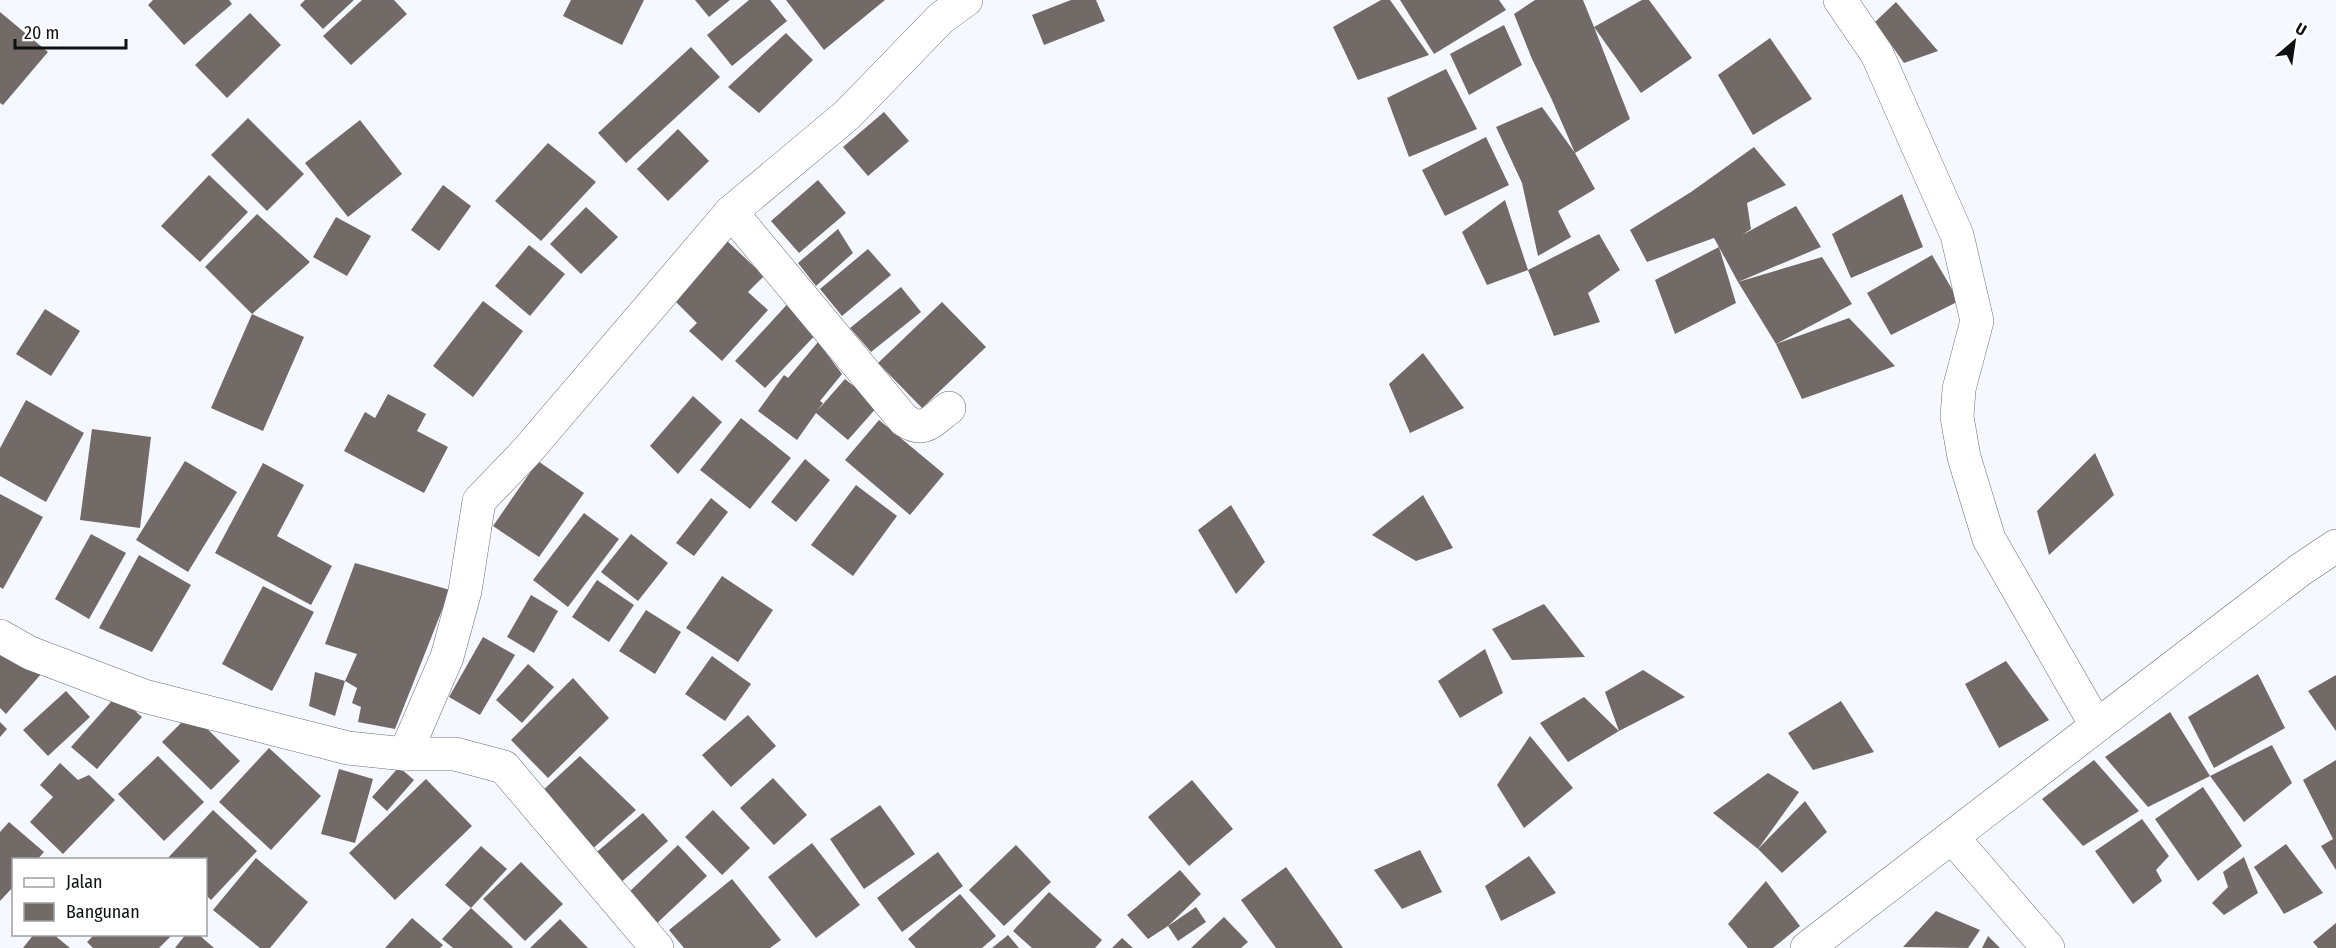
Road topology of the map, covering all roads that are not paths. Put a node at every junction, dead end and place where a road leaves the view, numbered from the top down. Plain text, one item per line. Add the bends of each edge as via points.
1 (1840, 0) edge
2 (945, 6) edge
3 (731, 212) junction
4 (949, 408) dead end
5 (2336, 546) edge
6 (0, 636) edge
7 (2097, 725) junction
8 (405, 754) junction
9 (1952, 837) junction
10 (657, 948) edge
11 (1806, 948) edge
12 (2048, 948) edge

1 - 7 street via 1877,54 1957,236 1977,321 1959,389 1957,417 1964,457 1989,539
2 - 3 street via 847,115
3 - 4 street via 904,420 915,428 924,427
3 - 8 street via 527,452 479,501 465,591 447,657
5 - 7 street
6 - 8 street via 30,653 144,696 348,748
7 - 9 street
8 - 10 street via 455,754 504,767
9 - 11 street
9 - 12 street

